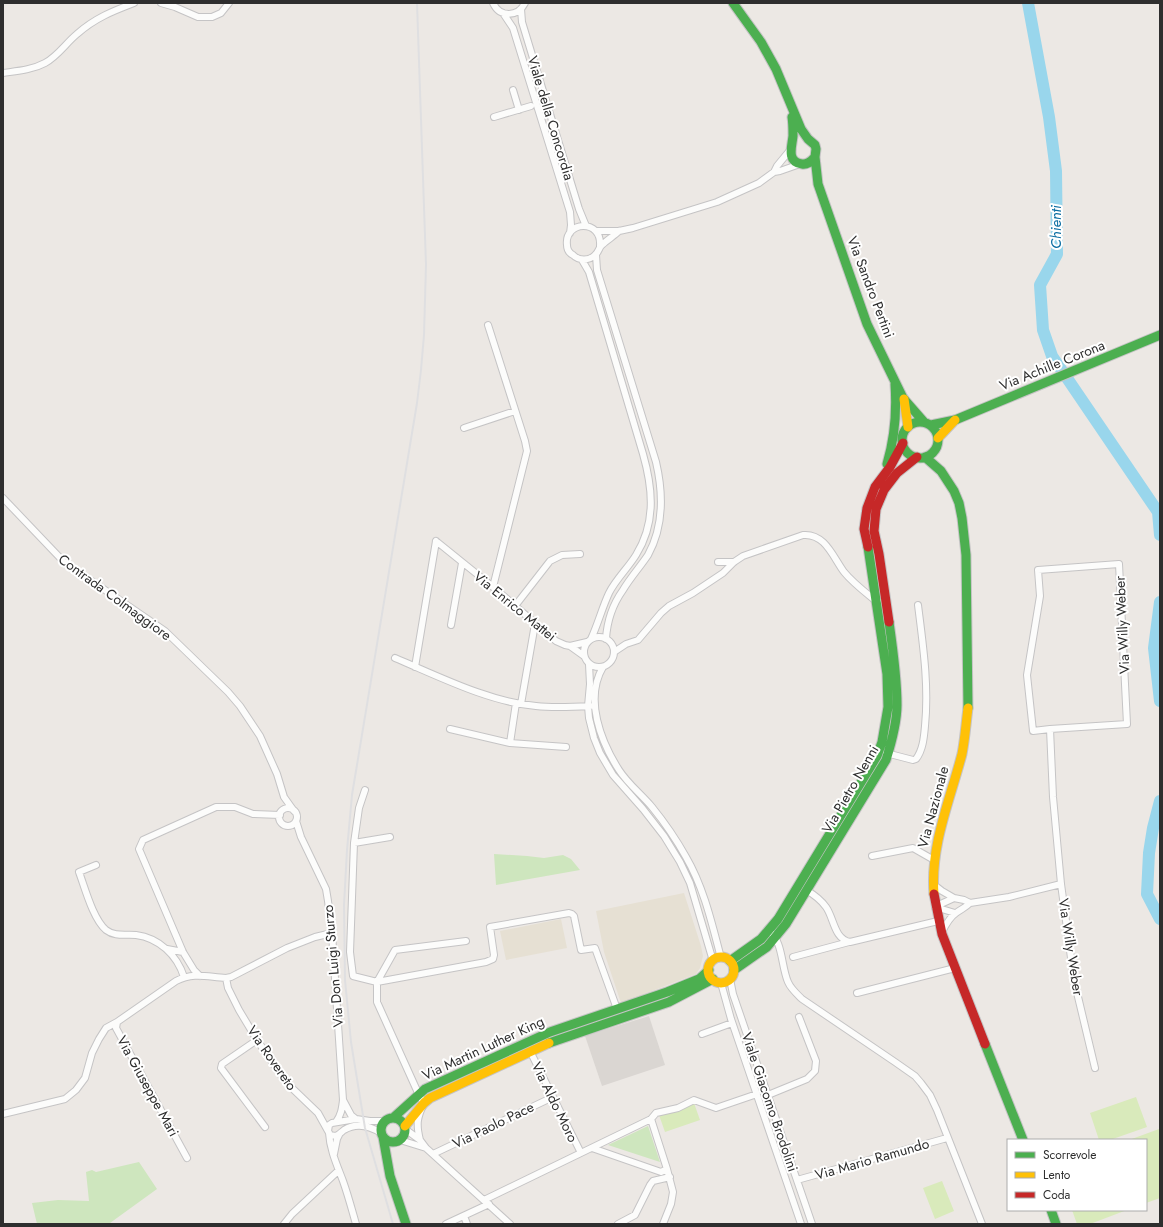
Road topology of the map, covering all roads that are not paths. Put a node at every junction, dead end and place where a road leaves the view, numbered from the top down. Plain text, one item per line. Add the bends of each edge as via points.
1 (134, 3) edge
2 (161, 3) edge
3 (229, 3) edge
4 (493, 3) edge
5 (525, 3) edge
6 (733, 3) edge
7 (521, 9) junction
8 (503, 13) junction
9 (3, 73) edge
10 (513, 90) dead end
11 (789, 102) junction
12 (531, 106) dead end
13 (519, 110) junction
14 (494, 117) dead end
15 (808, 140) junction
16 (791, 148) junction
17 (815, 157) junction
18 (801, 164) junction
19 (774, 172) junction
20 (818, 184) junction
21 (586, 226) junction
22 (596, 231) junction
23 (619, 231) junction
24 (570, 233) junction
25 (600, 246) junction
26 (596, 255) junction
27 (582, 260) junction
28 (488, 325) dead end
29 (1160, 335) edge
30 (894, 379) junction
31 (903, 398) junction
32 (516, 411) junction
33 (955, 420) junction
34 (928, 424) junction
35 (908, 426) junction
36 (464, 428) dead end
37 (938, 438) junction
38 (903, 443) junction
39 (936, 448) junction
40 (921, 457) junction
41 (941, 471) junction
42 (881, 479) junction
43 (3, 498) edge
44 (580, 554) dead end
45 (875, 557) junction
46 (718, 562) dead end
47 (734, 562) junction
48 (462, 563) junction
49 (493, 587) junction
50 (886, 600) junction
51 (876, 602) junction
52 (918, 605) dead end
53 (515, 606) junction
54 (535, 624) junction
55 (451, 625) dead end
56 (589, 640) junction
57 (608, 640) junction
58 (626, 644) junction
59 (570, 646) junction
60 (614, 652) junction
61 (584, 656) junction
62 (395, 658) dead end
63 (589, 664) junction
64 (415, 667) junction
65 (603, 667) junction
66 (229, 693) joint
67 (518, 704) junction
68 (588, 706) junction
69 (595, 706) junction
70 (450, 729) dead end
71 (1050, 729) junction
72 (510, 743) junction
73 (566, 747) dead end
74 (884, 752) junction
75 (365, 790) dead end
76 (284, 797) junction
77 (294, 811) junction
78 (281, 813) junction
79 (296, 820) junction
80 (289, 826) junction
81 (301, 837) junction
82 (390, 838) dead end
83 (354, 844) junction
84 (872, 856) dead end
85 (934, 860) junction
86 (96, 865) dead end
87 (933, 884) junction
88 (1061, 884) junction
89 (806, 890) junction
90 (954, 898) junction
91 (970, 903) junction
92 (706, 904) junction
93 (698, 907) junction
94 (935, 907) junction
95 (955, 913) junction
96 (938, 921) junction
97 (332, 933) junction
98 (773, 934) junction
99 (942, 934) junction
100 (466, 941) dead end
101 (850, 942) junction
102 (167, 949) junction
103 (183, 952) junction
104 (174, 957) junction
105 (793, 957) dead end
106 (725, 962) junction
107 (955, 968) junction
108 (709, 970) junction
109 (200, 976) junction
110 (184, 977) junction
111 (226, 978) junction
112 (730, 979) junction
113 (717, 981) junction
114 (377, 982) junction
115 (857, 993) dead end
116 (617, 1009) junction
117 (592, 1017) junction
118 (799, 1017) dead end
119 (117, 1022) junction
120 (732, 1023) junction
121 (595, 1027) junction
122 (702, 1034) dead end
123 (257, 1040) junction
124 (530, 1052) junction
125 (1095, 1068) dead end
126 (757, 1094) junction
127 (418, 1095) junction
128 (768, 1095) junction
129 (553, 1097) junction
130 (343, 1100) junction
131 (424, 1103) junction
132 (3, 1114) edge
133 (356, 1119) junction
134 (390, 1119) junction
135 (651, 1119) junction
136 (336, 1122) junction
137 (265, 1127) dead end
138 (405, 1128) junction
139 (328, 1132) junction
140 (339, 1135) junction
141 (382, 1135) junction
142 (947, 1138) junction
143 (1023, 1139) edge
144 (420, 1140) junction
145 (398, 1141) junction
146 (426, 1148) junction
147 (592, 1148) junction
148 (581, 1153) junction
149 (433, 1154) junction
150 (333, 1156) junction
151 (387, 1156) junction
152 (187, 1158) dead end
153 (667, 1169) junction
154 (338, 1171) junction
155 (670, 1177) junction
156 (797, 1180) junction
157 (487, 1202) junction
158 (1051, 1211) edge
159 (635, 1215) junction
160 (464, 1216) junction
161 (284, 1224) edge
162 (356, 1224) edge
163 (406, 1224) edge
164 (446, 1224) edge
165 (467, 1224) edge
166 (510, 1224) edge
167 (618, 1224) edge
168 (630, 1224) edge
169 (663, 1224) edge
170 (801, 1224) edge
171 (812, 1224) edge
172 (982, 1224) edge
173 (1056, 1224) edge

1 - 9 street via 98,18 44,63 28,70
2 - 3 street via 198,17 212,17 221,13
4 - 8 street via 497,10
5 - 7 street
6 - 11 street, Via Sandro Pertini via 754,30 776,69
7 - 8 street via 513,14
7 - 21 street, Viale della Concordia via 522,22 548,111
8 - 24 street via 513,28 570,212
10 - 13 street via 519,102
11 - 15 street, Via Sandro Pertini
11 - 16 street, Via Sandro Pertini via 793,125
12 - 13 street
13 - 14 street
15 - 16 street via 797,140
15 - 17 street, Via Sandro Pertini via 815,145
16 - 18 street, Via Sandro Pertini via 792,157
16 - 19 street
17 - 18 street via 810,163
17 - 20 street, Via Sandro Pertini
18 - 19 street
18 - 20 street, Via Sandro Pertini
19 - 23 street via 759,183 717,202
20 - 30 street, Via Sandro Pertini via 867,324
21 - 22 street
21 - 24 street via 577,227
22 - 23 street
22 - 25 street via 601,241
23 - 25 street
24 - 27 street via 567,242 569,252
25 - 26 street
26 - 27 street
26 - 57 street via 597,270 656,462 661,491 661,512 656,536 648,554 619,595 608,623
27 - 56 street via 589,272 643,454 651,494 649,523 644,540 609,593
28 - 32 street
29 - 33 street, Via Achille Corona
30 - 31 street, Via Sandro Pertini
30 - 42 street via 896,427 894,442
31 - 34 street, Via Sandro Pertini
31 - 35 street, Via Sandro Pertini
32 - 36 street
32 - 49 street via 527,451
33 - 34 street, Via Achille Corona
33 - 37 street, Via Achille Corona
34 - 35 street via 919,422
34 - 37 street via 935,429
35 - 38 street via 903,434
37 - 39 street
38 - 40 street via 908,452
38 - 42 street, Via Pietro Nenni
39 - 40 street
39 - 41 street, Via Nazionale
40 - 41 street, Via Nazionale
40 - 45 street, Via Pietro Nenni via 897,473 884,490 876,510
41 - 85 street, Via Nazionale via 954,491 962,518 966,555 968,706 962,752
42 - 45 street, Via Pietro Nenni via 867,508 864,529
43 - 66 street, Contrada Colmaggiore via 64,562 165,632
44 - 53 street via 562,555 550,561
45 - 50 street, Via Pietro Nenni
45 - 51 street, Via Pietro Nenni
46 - 47 street
47 - 51 street via 778,543 810,535 817,537 828,548 860,589
47 - 58 street via 693,593 669,606 638,640
48 - 49 street, Via Enrico Mattei
48 - 55 street, Via Enrico Mattei
48 - 64 street, Via Enrico Mattei via 436,542
49 - 53 street, Via Enrico Mattei
50 - 51 street
50 - 74 street, Via Pietro Nenni via 896,672 897,707 891,745
51 - 74 street, Via Pietro Nenni via 887,674 888,707 882,742
52 - 74 street via 927,678 924,736 920,754 912,760
53 - 54 street, Via Enrico Mattei
54 - 59 street, Via Enrico Mattei via 556,641
54 - 67 street
56 - 57 street via 600,637
56 - 59 street, Via Enrico Mattei
56 - 61 street via 584,647
57 - 58 street
57 - 60 street
58 - 60 street
59 - 61 street, Via Enrico Mattei
60 - 65 street via 611,662
61 - 63 street
62 - 64 street
63 - 65 street via 597,668
63 - 68 street
64 - 67 street via 481,694
65 - 69 street via 597,684
66 - 76 street, Via Don Luigi Sturzo via 260,736
67 - 68 street via 550,707
67 - 72 street
68 - 69 street
68 - 93 street via 594,738 600,753 613,775 664,836 690,883
69 - 92 street via 607,750 620,771 672,832 697,880
70 - 72 street
71 - 71 street, Via Willy Weber via 1126,724 1119,564 1038,570 1040,596 1027,675 1033,731
71 - 88 street, Via Willy Weber
72 - 73 street
74 - 89 street, Via Pietro Nenni via 886,760
74 - 98 street, Via Pietro Nenni via 877,756 778,919
75 - 83 street via 359,808
76 - 77 street, Via Don Luigi Sturzo
76 - 78 street, Via Don Luigi Sturzo
77 - 78 street via 289,809
77 - 79 street, Via Don Luigi Sturzo
78 - 80 street, Via Don Luigi Sturzo via 282,823
78 - 103 street via 253,814 235,807 216,807 143,840 139,849
79 - 80 street
79 - 81 street, Via Don Luigi Sturzo
80 - 81 street, Via Don Luigi Sturzo
81 - 97 street, Via Don Luigi Sturzo via 326,889
82 - 83 street
83 - 114 street via 350,952 353,976
84 - 85 street via 913,848
85 - 87 street, Via Nazionale
86 - 102 street via 79,872 95,914 105,929 113,934 142,936
87 - 90 street
87 - 94 street, Via Nazionale
88 - 91 street via 1009,897
88 - 125 street, Via Willy Weber via 1074,980
89 - 98 street, Via Pietro Nenni via 786,924
89 - 101 street via 825,906 840,937
90 - 91 street
90 - 94 street
91 - 95 street
92 - 93 street
92 - 106 street
93 - 106 street
94 - 95 street
94 - 96 street, Via Nazionale
95 - 99 street
96 - 99 street, Via Nazionale
96 - 101 street
97 - 111 street via 287,948
97 - 130 street, Via Don Luigi Sturzo
98 - 106 street, Via Pietro Nenni via 767,947
98 - 142 street via 778,940 788,983 793,990 802,999 915,1076 930,1095
99 - 107 street, Via Nazionale
100 - 114 street via 395,950
101 - 105 street
102 - 103 street
102 - 104 street
103 - 104 street via 180,957
103 - 109 street
104 - 110 street
106 - 108 street via 710,964
106 - 112 street via 733,974
107 - 115 street
107 - 143 street, Via Nazionale
108 - 113 street
108 - 116 street, Via Martin Luther King via 699,978 667,992
109 - 110 street
109 - 111 street
110 - 119 street, Via Giuseppe Mari
111 - 123 street, Via Rovereto via 228,988
112 - 113 street
112 - 128 street, Viale Giacomo Brodolini
113 - 120 street, Viale Giacomo Brodolini
113 - 121 street, Via Martin Luther King via 669,1002
114 - 116 street via 486,962 494,955 490,927 568,913 575,918 581,950 595,948
114 - 127 street via 377,1002
116 - 117 street, Via Martin Luther King
117 - 121 street
117 - 127 street, Via Martin Luther King via 526,1042 424,1089
118 - 128 street via 816,1061 815,1070 807,1079
119 - 132 street via 106,1028 92,1053 85,1078 65,1099
119 - 152 street, Via Giuseppe Mari via 116,1028
120 - 122 street
120 - 126 street, Viale Giacomo Brodolini
121 - 124 street, Via Martin Luther King via 553,1041
123 - 137 street via 222,1064 221,1068
123 - 139 street, Via Rovereto via 283,1078 318,1114
124 - 129 street, Via Aldo Moro
124 - 131 street, Via Martin Luther King
126 - 135 street via 716,1108 694,1100 678,1108 656,1113
126 - 170 street, Viale Giacomo Brodolini
127 - 131 street
127 - 134 street, Via Martin Luther King
128 - 156 street, Viale Giacomo Brodolini
129 - 148 street, Via Aldo Moro
129 - 149 street, Via Paolo Pace
130 - 133 street, Via Don Luigi Sturzo
130 - 136 street, Via Don Luigi Sturzo
131 - 138 street, Via Martin Luther King
131 - 144 street via 417,1122
133 - 134 street
133 - 136 street
134 - 138 street via 401,1120
134 - 141 street via 382,1126
135 - 147 street
135 - 153 street
136 - 139 street via 329,1125
138 - 144 street
138 - 145 street via 405,1133
139 - 140 street via 333,1136
139 - 150 street
140 - 141 street via 350,1127 361,1125 369,1126
140 - 150 street
141 - 145 street via 389,1141
141 - 151 street
142 - 156 street, Via Mario Ramundo
142 - 172 street
144 - 146 street
145 - 146 street
145 - 151 street
146 - 149 street
147 - 148 street
147 - 153 street via 661,1172
148 - 157 street
149 - 157 street
150 - 154 street
151 - 163 street via 390,1176
153 - 155 street
154 - 161 street
154 - 162 street
155 - 159 street via 653,1181
155 - 169 street via 673,1192
156 - 171 street, Viale Giacomo Brodolini
157 - 160 street
157 - 166 street
158 - 173 street
159 - 167 street
159 - 168 street
160 - 164 street
160 - 165 street

